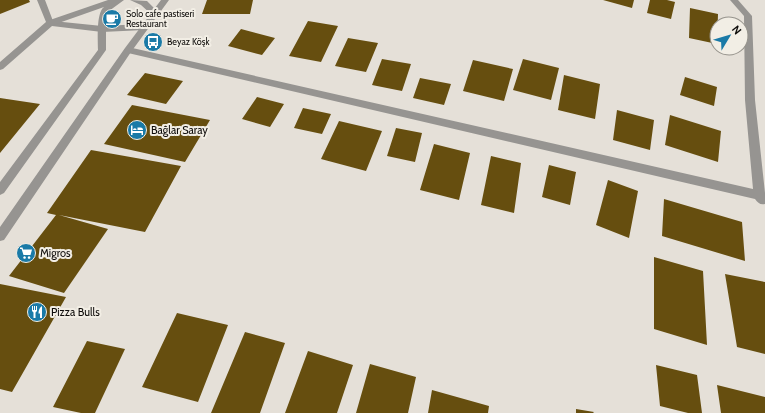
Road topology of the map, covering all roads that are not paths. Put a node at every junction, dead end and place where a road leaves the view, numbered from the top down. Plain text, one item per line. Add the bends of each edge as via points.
1 (41, 0) edge
2 (116, 0) edge
3 (120, 0) edge
4 (134, 0) edge
5 (165, 0) edge
6 (734, 0) edge
7 (154, 13) junction
8 (50, 22) junction
9 (144, 27) junction
10 (102, 29) junction
11 (128, 50) junction
12 (0, 67) edge
13 (0, 190) edge
14 (763, 199) edge
15 (0, 236) edge

1 - 8 street
2 - 8 street
3 - 10 street via 105,10
4 - 7 street via 144,3
5 - 7 street
6 - 14 street via 748,16 750,100
7 - 9 street
8 - 10 street
8 - 12 street
9 - 10 street
9 - 11 street
10 - 13 street via 102,50
11 - 14 street
11 - 15 street

